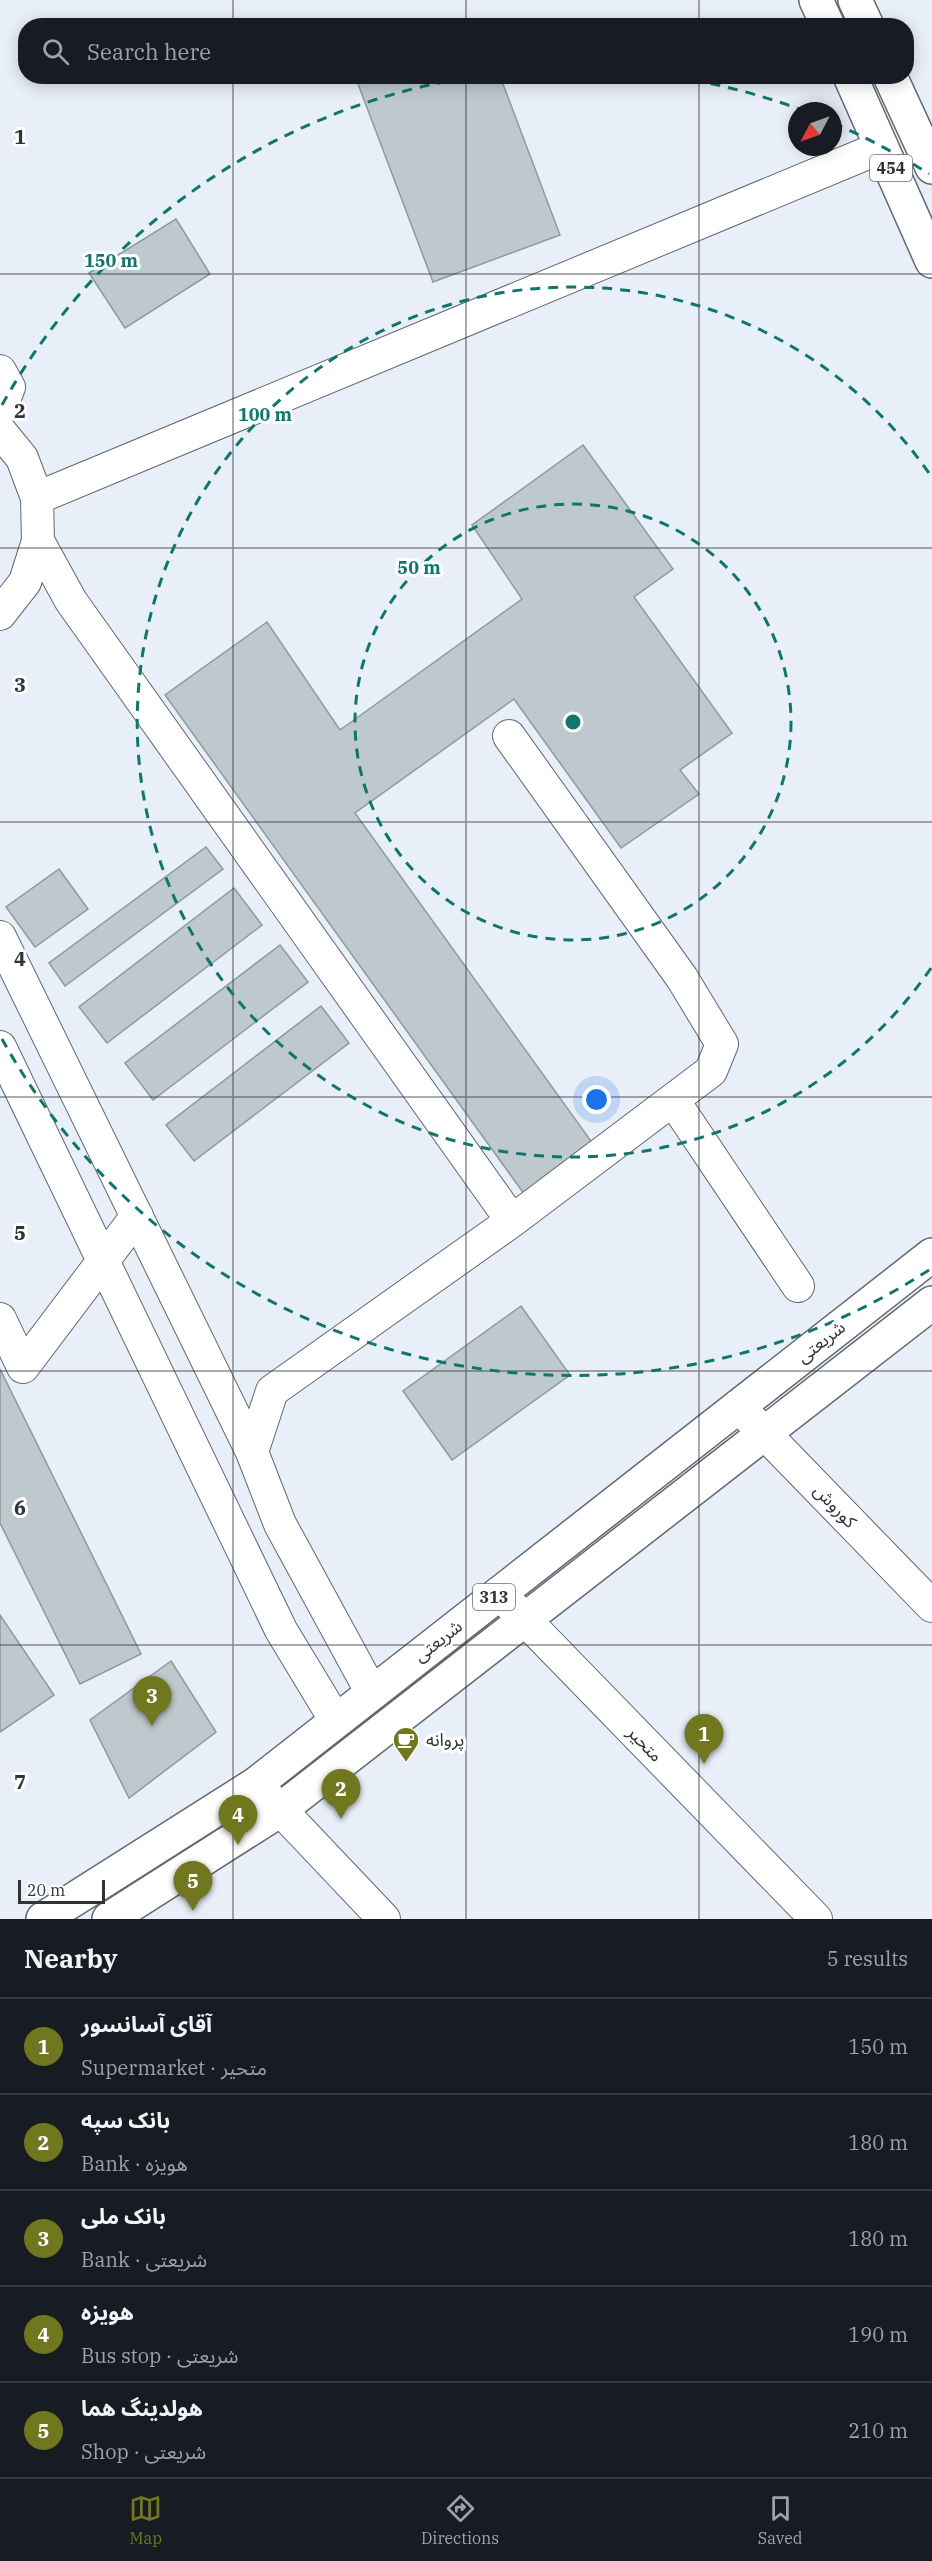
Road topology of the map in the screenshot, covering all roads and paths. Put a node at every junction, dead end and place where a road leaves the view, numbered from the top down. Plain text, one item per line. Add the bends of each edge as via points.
1 (816, 0) edge
2 (855, 0) edge
3 (824, 18) edge
4 (863, 18) edge
5 (854, 84) edge
6 (895, 84) edge
7 (924, 130) edge
8 (882, 147) junction
9 (932, 167) edge
10 (932, 261) edge
11 (0, 371) edge
12 (0, 411) edge
13 (0, 431) edge
14 (37, 498) junction
15 (38, 541) junction
16 (0, 614) edge
17 (509, 736) dead end
18 (0, 937) edge
19 (0, 1047) edge
20 (673, 1100) junction
21 (137, 1216) junction
22 (512, 1221) junction
23 (932, 1255) edge
24 (103, 1261) junction
25 (798, 1286) dead end
26 (932, 1303) edge
27 (0, 1319) edge
28 (738, 1406) junction
29 (764, 1432) junction
30 (252, 1452) junction
31 (500, 1593) junction
32 (932, 1606) edge
33 (525, 1620) junction
34 (372, 1693) junction
35 (336, 1721) junction
36 (256, 1784) junction
37 (280, 1810) junction
38 (47, 1918) edge
39 (109, 1919) edge
40 (384, 1919) edge
41 (816, 1919) edge

1 - 3 main road
2 - 4 main road
5 - 8 main road, 454
6 - 7 main road, 454
7 - 8 main road
7 - 9 main road, 454
8 - 10 main road, 454
8 - 14 street
11 - 12 street via 9,387
13 - 14 street via 22,458
14 - 15 street
15 - 16 street via 25,582
15 - 22 street via 70,601
17 - 20 street via 682,978 722,1044 711,1071
18 - 21 street
19 - 24 street
20 - 22 street
20 - 25 street
21 - 24 street
21 - 30 street
22 - 30 street via 272,1391
23 - 28 main road, شریعتی / 313
24 - 27 street via 23,1367
24 - 35 street via 281,1630
26 - 29 main road, شریعتی / 313
28 - 29 street, کوروش
28 - 31 main road, شریعتی / 313
29 - 32 street, کوروش
29 - 33 main road, شریعتی / 313
30 - 34 street via 280,1524
31 - 33 street, متحیر
31 - 34 main road, شریعتی / 313
33 - 37 main road, شریعتی / 313
33 - 41 street, متحیر
34 - 35 main road, شریعتی / 313
35 - 36 main road, شریعتی / 313
36 - 37 street
36 - 38 main road, شریعتی / 313
37 - 39 main road, شریعتی / 313
37 - 40 street

